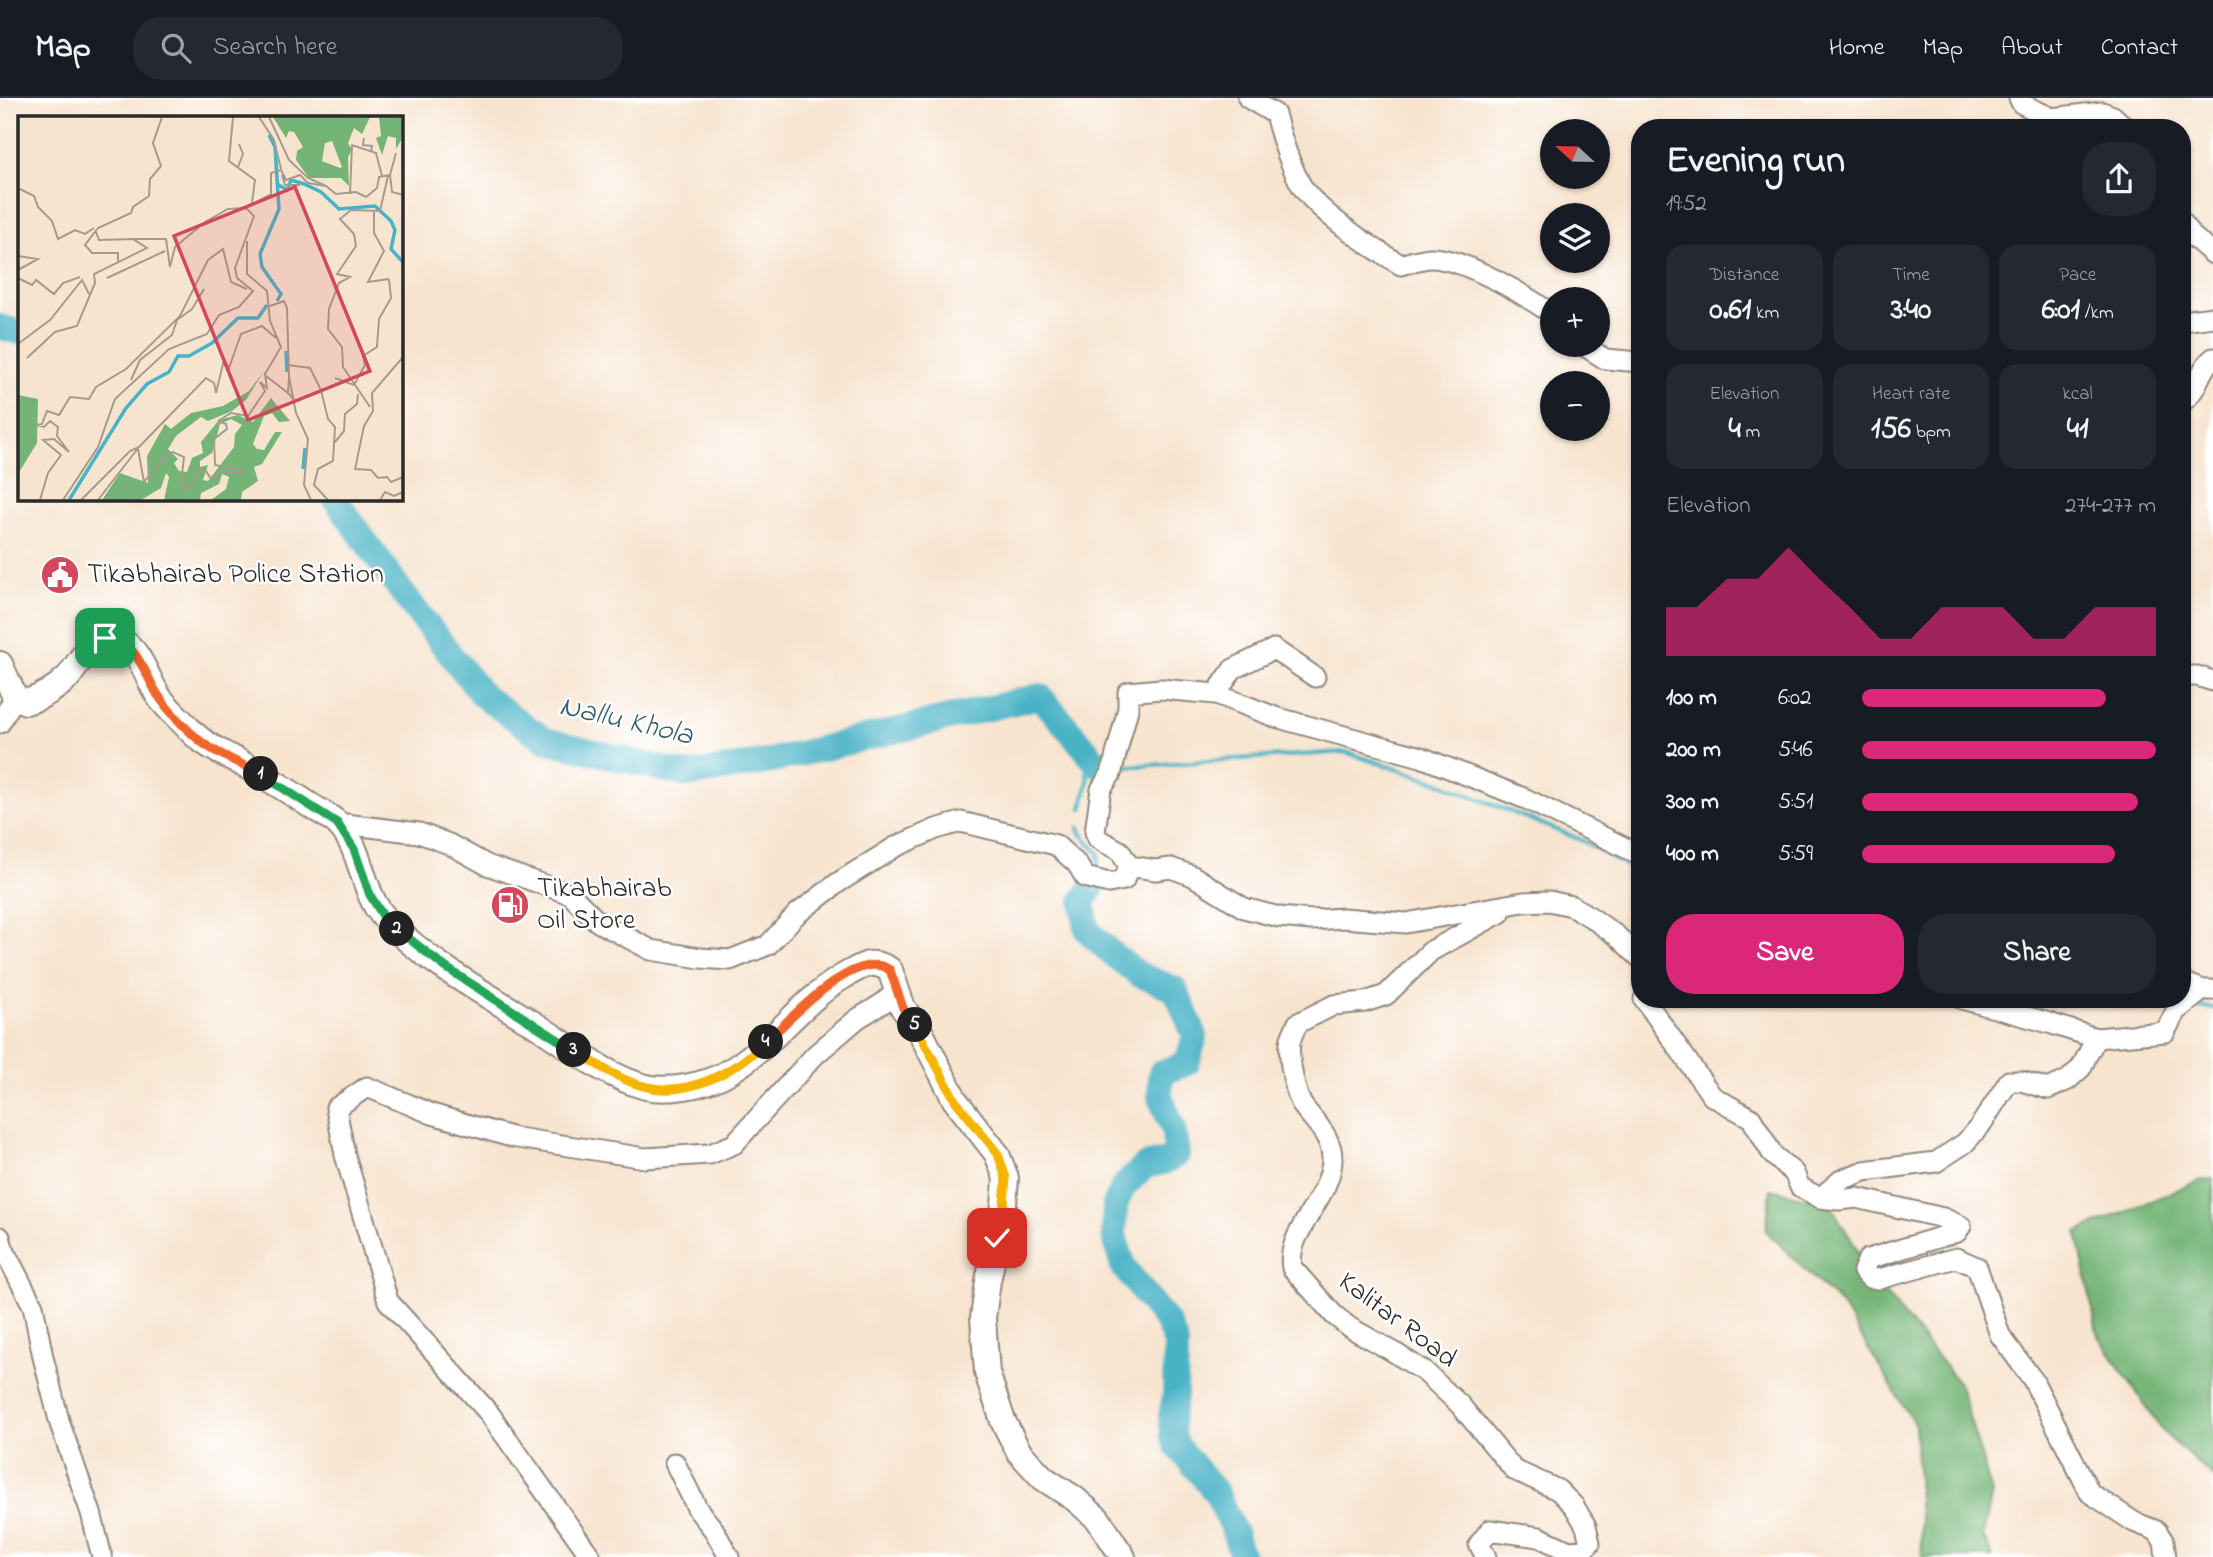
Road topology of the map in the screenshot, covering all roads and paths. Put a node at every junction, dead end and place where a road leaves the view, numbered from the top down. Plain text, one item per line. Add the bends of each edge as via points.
1 (1248, 98) edge
2 (2019, 98) edge
3 (2116, 119) edge
4 (2191, 235) edge
5 (2213, 254) edge
6 (1540, 305) edge
7 (2213, 317) edge
8 (2191, 320) edge
9 (1602, 357) edge
10 (2213, 358) edge
11 (1631, 361) edge
12 (2191, 395) edge
13 (0, 664) edge
14 (2191, 676) edge
15 (1315, 677) dead end
16 (2213, 681) edge
17 (1216, 694) junction
18 (15, 697) junction
19 (0, 723) edge
20 (337, 823) junction
21 (1631, 851) edge
22 (1129, 866) junction
23 (1523, 902) junction
24 (1631, 949) edge
25 (2191, 985) edge
26 (898, 989) junction
27 (2208, 990) edge
28 (2191, 1001) edge
29 (1650, 1008) edge
30 (1995, 1008) edge
31 (2181, 1008) edge
32 (2096, 1038) junction
33 (1820, 1198) junction
34 (0, 1237) edge
35 (675, 1463) dead end
36 (101, 1553) edge
37 (591, 1557) edge
38 (729, 1557) edge
39 (1123, 1557) edge
40 (1486, 1557) edge
41 (2166, 1557) edge

1 - 6 street via 1275,114 1283,142 1310,196 1367,245 1401,265 1432,257 1464,265
2 - 3 street via 2022,104 2052,118 2102,112
4 - 5 street
7 - 8 street
9 - 11 street
10 - 12 street
13 - 18 main road
14 - 16 street
15 - 17 street via 1274,649 1234,669
17 - 21 street via 1275,717 1421,757 1526,799
17 - 22 street via 1161,689 1128,692 1111,775 1101,789 1095,832 1098,839 1121,852
18 - 19 street
18 - 20 main road via 26,702 46,696 97,642 115,638 133,651 159,697 199,740
20 - 22 street via 419,833 487,865 570,894 598,922 651,950 730,960 768,945 797,914 895,847 961,822 1056,845 1085,877 1109,883 1124,880
20 - 26 main road via 354,849 370,895 383,916 410,941 582,1055 647,1087 671,1089 723,1075 757,1051 805,1005 858,968 869,964 885,967
22 - 23 street via 1171,867 1244,908 1290,918 1406,923
23 - 24 street via 1572,906
23 - 40 street, Kalitar Road via 1431,951 1386,995 1334,1005 1306,1018 1298,1023 1290,1046 1298,1098 1321,1126 1333,1158 1330,1178 1297,1237 1292,1268 1349,1328 1425,1372 1460,1405 1514,1470 1558,1490 1574,1506 1590,1543 1583,1550 1569,1551 1539,1537 1490,1530 1479,1544
25 - 27 street
26 - 37 street via 815,1055 734,1144 710,1154 645,1158 511,1137 432,1114 367,1087 336,1108 345,1155 388,1301 489,1413
26 - 39 main road via 903,1008 920,1031 943,1081 998,1154 1006,1178 983,1318 987,1373 1003,1422 1019,1452 1043,1478 1098,1520
27 - 28 street
29 - 33 street via 1712,1096 1751,1118 1800,1187
30 - 32 street
31 - 32 street via 2165,1032
32 - 33 street via 2081,1068 2068,1080 2048,1089 2009,1081 1965,1143 1936,1162 1864,1171 1841,1180
33 - 41 street via 1857,1198 1961,1226 1957,1232 1868,1259 1863,1271 1879,1279 1956,1258 1977,1267 2000,1335 2033,1381 2090,1493 2134,1522 2157,1531
34 - 36 street via 33,1306 60,1424
35 - 38 street

